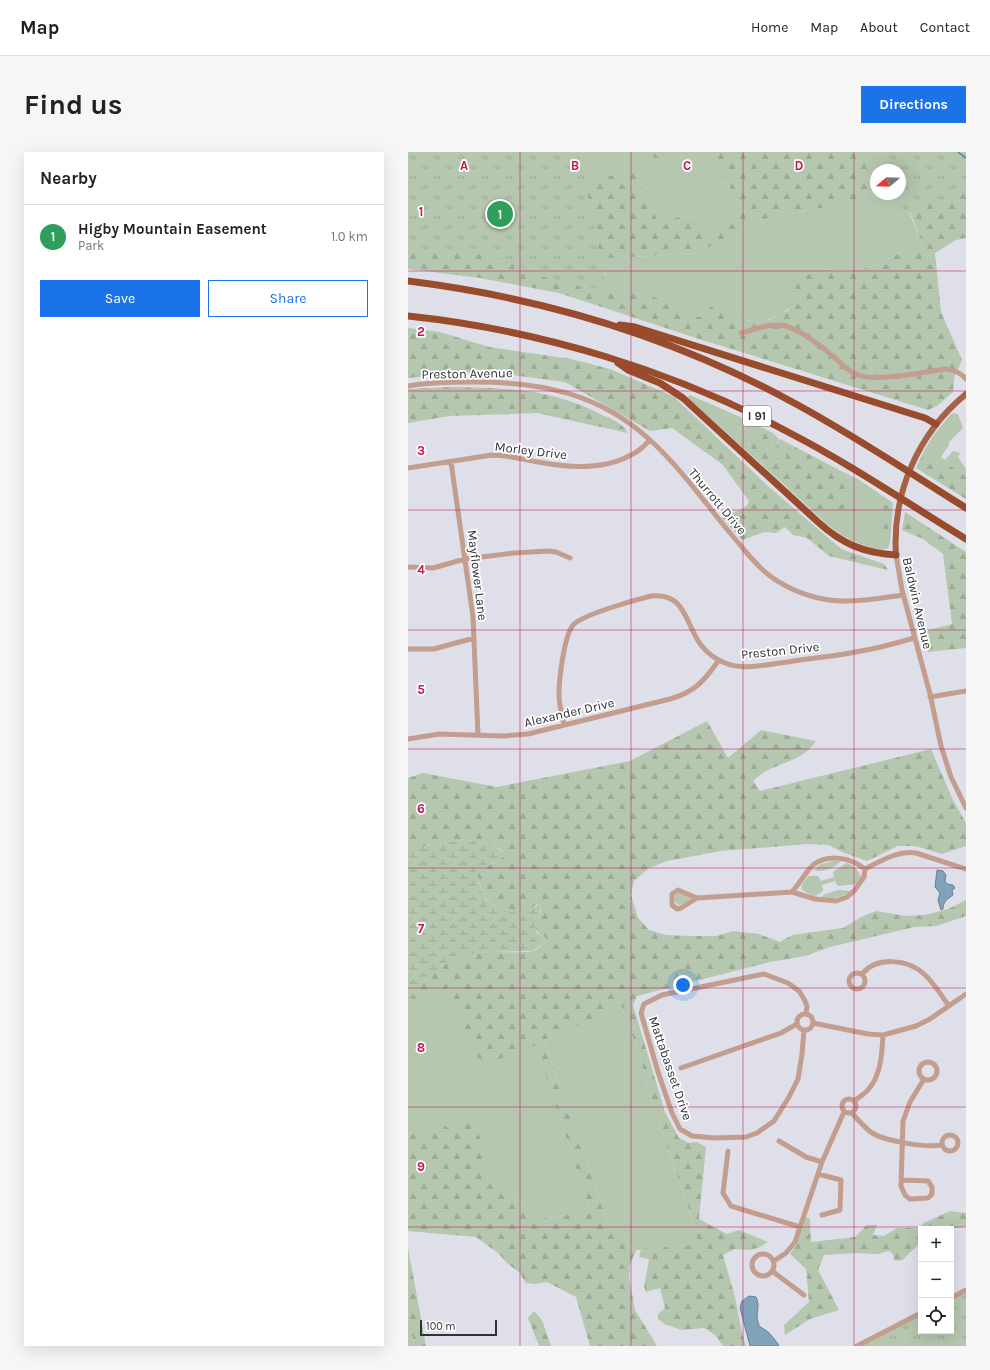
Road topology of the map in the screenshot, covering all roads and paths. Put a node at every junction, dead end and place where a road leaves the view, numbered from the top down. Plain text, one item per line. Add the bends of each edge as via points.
1 (408, 281) edge
2 (408, 316) edge
3 (614, 326) junction
4 (741, 333) dead end
5 (613, 359) junction
6 (966, 378) edge
7 (526, 384) joint
8 (408, 386) edge
9 (966, 394) edge
10 (936, 424) junction
11 (650, 440) junction
12 (451, 462) junction
13 (408, 468) edge
14 (966, 508) edge
15 (966, 539) edge
16 (896, 555) junction
17 (570, 558) dead end
18 (465, 559) junction
19 (408, 567) edge
20 (903, 595) junction
21 (474, 638) junction
22 (914, 638) junction
23 (408, 649) edge
24 (719, 660) junction
25 (966, 691) edge
26 (930, 697) junction
27 (564, 725) junction
28 (478, 734) junction
29 (408, 739) edge
30 (966, 808) edge
31 (865, 869) junction
32 (966, 869) edge
33 (792, 892) junction
34 (697, 898) junction
35 (862, 974) dead end
36 (966, 994) edge
37 (949, 1006) junction
38 (806, 1014) junction
39 (813, 1023) junction
40 (797, 1024) junction
41 (804, 1030) junction
42 (883, 1035) junction
43 (681, 1068) dead end
44 (924, 1079) dead end
45 (854, 1101) junction
46 (844, 1112) junction
47 (852, 1113) junction
48 (779, 1140) dead end
49 (902, 1142) junction
50 (942, 1145) dead end
51 (728, 1151) dead end
52 (822, 1162) junction
53 (818, 1174) junction
54 (902, 1180) junction
55 (822, 1214) dead end
56 (800, 1227) junction
57 (774, 1261) junction
58 (772, 1271) junction
59 (966, 1290) edge
60 (804, 1295) dead end
61 (954, 1296) edge
62 (918, 1315) edge
63 (857, 1346) edge

1 - 3 highway, I 91 via 502,296
2 - 5 highway, I 91 via 506,331
3 - 10 highway via 635,327 925,418
3 - 14 highway, I 91 via 693,355 755,383 820,418
4 - 6 street via 773,325 785,325 815,342 855,375 862,377 878,378 953,369
5 - 15 highway, I 91 via 676,381 752,414 822,450
5 - 16 highway via 626,369 660,383 683,398 832,534 861,549
7 - 8 street, Preston Avenue via 445,382
7 - 11 street, Thurrott Drive via 557,389 585,399 620,417
9 - 10 main road, Baldwin Avenue
10 - 16 main road, Baldwin Avenue via 917,452 904,485 897,518
11 - 12 street, Morley Drive via 636,453 623,459 586,466 558,466 500,455
11 - 20 street, Thurrott Drive via 750,557 780,582 804,594 827,600 864,600
12 - 13 street
12 - 18 street, Mayflower Lane
16 - 20 street, Baldwin Avenue
17 - 18 street via 549,551
18 - 19 street via 433,568
18 - 21 street, Mayflower Lane
20 - 22 street, Baldwin Avenue
21 - 23 street via 434,649
21 - 28 street, Mayflower Lane
22 - 24 street, Preston Drive via 860,652 751,666 735,666
22 - 26 street, Baldwin Avenue
24 - 27 street, Alexander Drive via 701,683 686,694
24 - 27 street, Preston Drive via 700,645 680,606 667,596 651,596 586,617 574,625 566,642 559,696
25 - 26 street
26 - 30 street, Baldwin Avenue via 942,752
27 - 28 street, Alexander Drive via 528,734
28 - 29 street, Alexander Drive via 439,734
31 - 32 street via 891,856 909,852
31 - 33 street via 844,859 828,859 814,864
31 - 33 street via 857,888 836,901 822,901
33 - 34 street
34 - 34 street via 678,890 672,894 672,903 679,909
35 - 37 street via 878,963 907,964 931,980
36 - 37 street
37 - 42 street via 930,1020
38 - 39 street, Mattabasset Drive via 811,1016
38 - 40 street, Mattabasset Drive via 800,1016
38 - 41 street, Mattabasset Drive via 807,1006 799,991 788,983 764,974 662,994 644,1004 641,1013 672,1113 680,1130 692,1136 746,1137 774,1121 798,1080
39 - 41 street via 809,1029
39 - 42 street
40 - 41 street
40 - 43 street, Mattabasset Drive via 781,1033
42 - 45 street via 882,1056 875,1079 867,1091
44 - 49 street via 910,1102 904,1121
45 - 46 street via 844,1101
45 - 47 street via 856,1109
46 - 47 street
46 - 52 street
47 - 49 street via 873,1134
48 - 52 street via 806,1157
49 - 50 street via 934,1147
49 - 54 street
51 - 56 street via 723,1193 731,1206
52 - 53 street
53 - 55 street via 841,1180 840,1210
53 - 56 street
54 - 54 street via 901,1186 910,1199 928,1198 932,1194 932,1187 928,1181
56 - 57 street via 795,1242 786,1253
57 - 58 street
57 - 58 street via 767,1255 759,1254 752,1265 759,1275 767,1275
58 - 60 street
59 - 61 street
62 - 63 street

